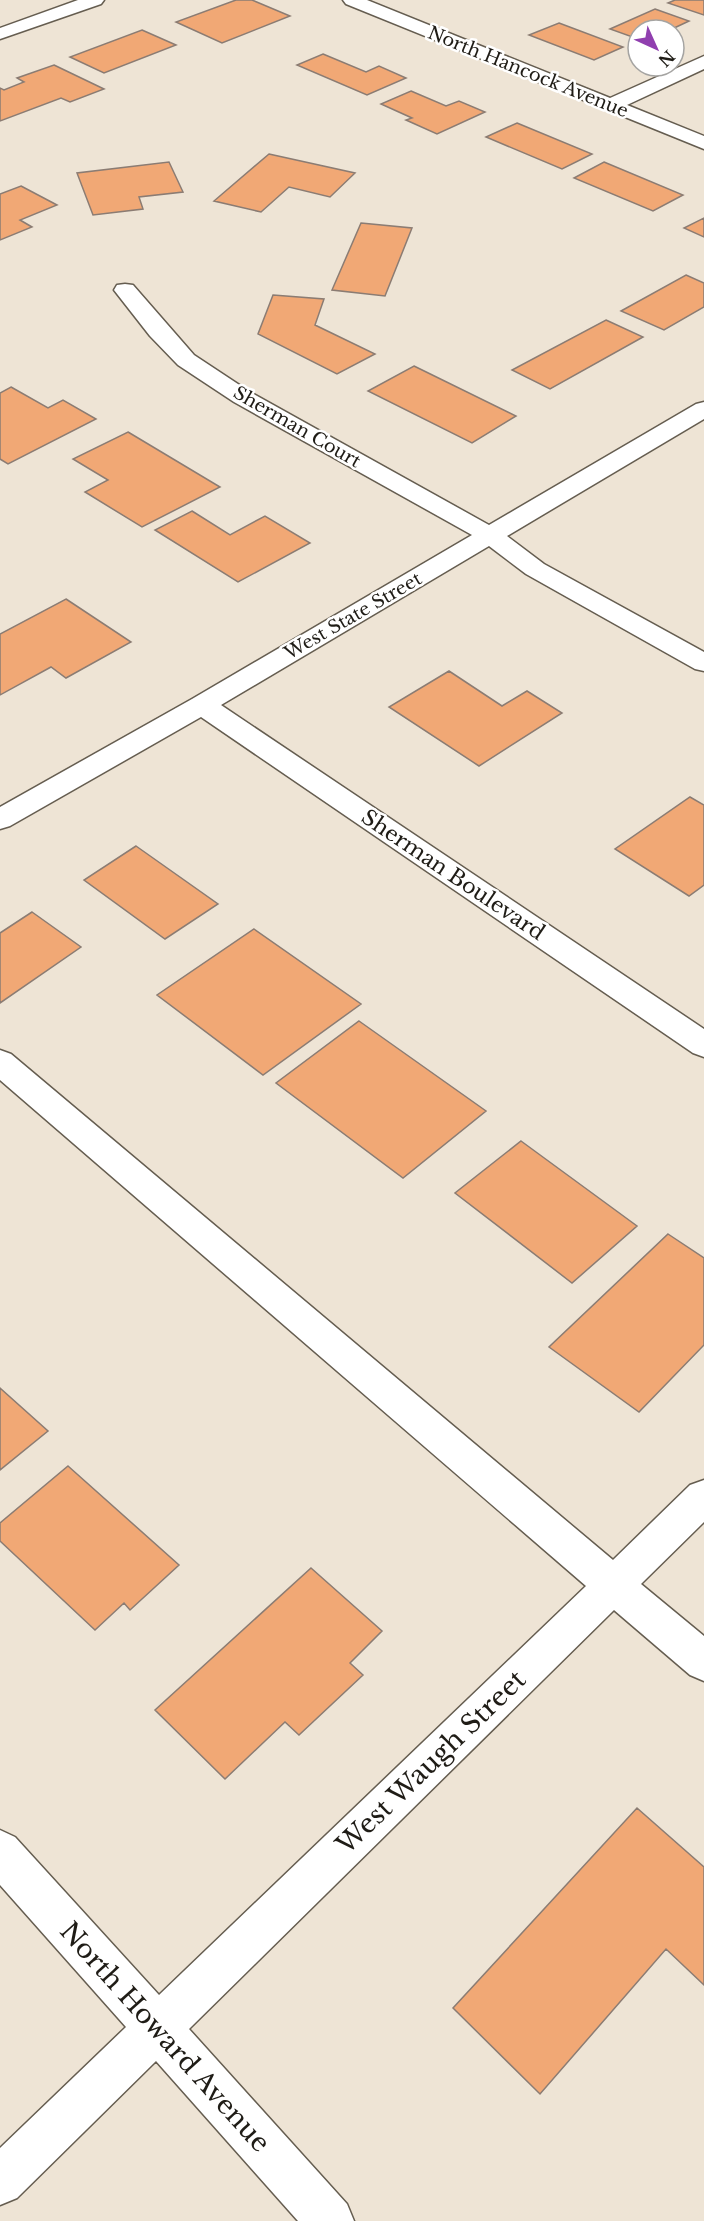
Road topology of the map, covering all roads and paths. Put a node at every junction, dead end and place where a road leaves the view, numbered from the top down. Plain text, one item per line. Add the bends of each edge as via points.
1 (95, 0) edge
2 (352, 0) edge
3 (0, 34) edge
4 (704, 62) edge
5 (611, 105) junction
6 (704, 143) edge
7 (125, 290) dead end
8 (704, 409) edge
9 (491, 536) junction
10 (704, 663) edge
11 (202, 705) junction
12 (0, 819) edge
13 (704, 1045) edge
14 (0, 1062) edge
15 (704, 1497) edge
16 (613, 1585) junction
17 (704, 1662) edge
18 (0, 1852) edge
19 (157, 2028) junction
20 (0, 2181) edge
21 (330, 2221) edge

1 - 3 street
2 - 5 street, North Hancock Avenue
4 - 5 street
5 - 6 street, North Hancock Avenue
7 - 9 street, Sherman Court via 186,360 242,396
8 - 9 street, West State Street
9 - 10 street, Sherman Court via 535,569
9 - 11 street, West State Street
11 - 12 street, West State Street
11 - 13 street, Sherman Boulevard
14 - 16 street
15 - 16 street, West Waugh Street
16 - 17 street
16 - 19 street, West Waugh Street
18 - 19 street, North Howard Avenue
19 - 20 street, West Waugh Street
19 - 21 street, North Howard Avenue

